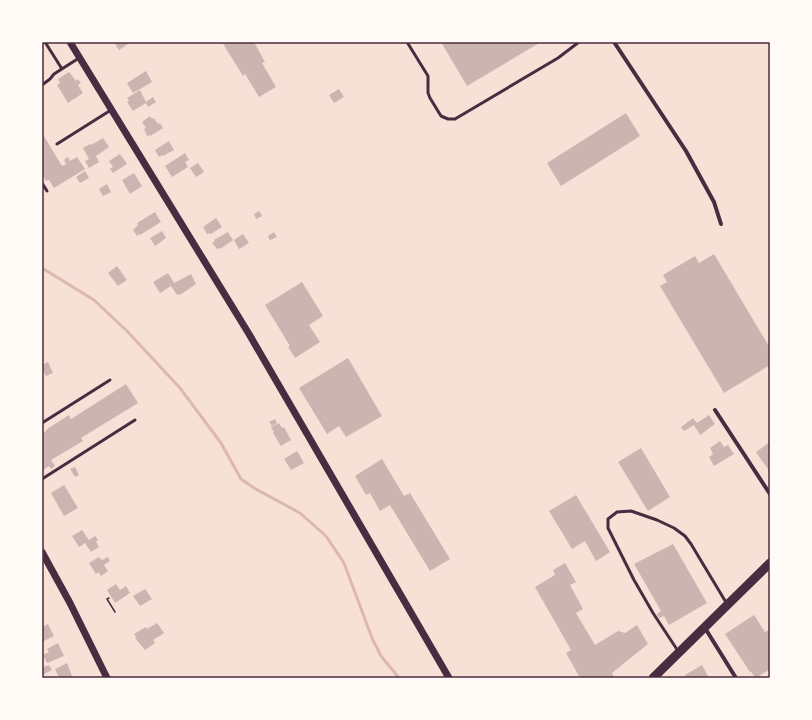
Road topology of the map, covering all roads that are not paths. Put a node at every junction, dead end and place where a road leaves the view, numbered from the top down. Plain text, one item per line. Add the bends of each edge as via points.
1 (45, 42) edge
2 (70, 42) edge
3 (407, 42) edge
4 (579, 42) edge
5 (614, 42) edge
6 (80, 57) junction
7 (62, 69) junction
8 (42, 85) edge
9 (112, 110) junction
10 (57, 144) dead end
11 (42, 183) edge
12 (47, 191) dead end
13 (720, 224) dead end
14 (110, 380) dead end
15 (715, 410) dead end
16 (135, 420) dead end
17 (42, 423) edge
18 (42, 479) edge
19 (770, 494) edge
20 (42, 552) edge
21 (770, 564) edge
22 (728, 605) junction
23 (705, 628) junction
24 (679, 652) junction
25 (107, 678) edge
26 (449, 678) edge
27 (653, 678) edge
28 (736, 678) edge

1 - 7 lane
2 - 6 street
3 - 4 lane via 428,76 430,98 441,116 448,119 455,119 558,58
5 - 13 street via 700,175 714,202
6 - 7 lane
6 - 9 street
7 - 8 lane
9 - 10 lane
9 - 26 street via 249,334
11 - 12 lane
14 - 17 lane
15 - 19 street
16 - 18 lane
20 - 25 street
21 - 22 main road
22 - 23 main road
22 - 24 lane via 685,536 657,520 631,511 611,515 608,519 608,528 634,580
23 - 24 main road
23 - 28 street
24 - 27 main road

